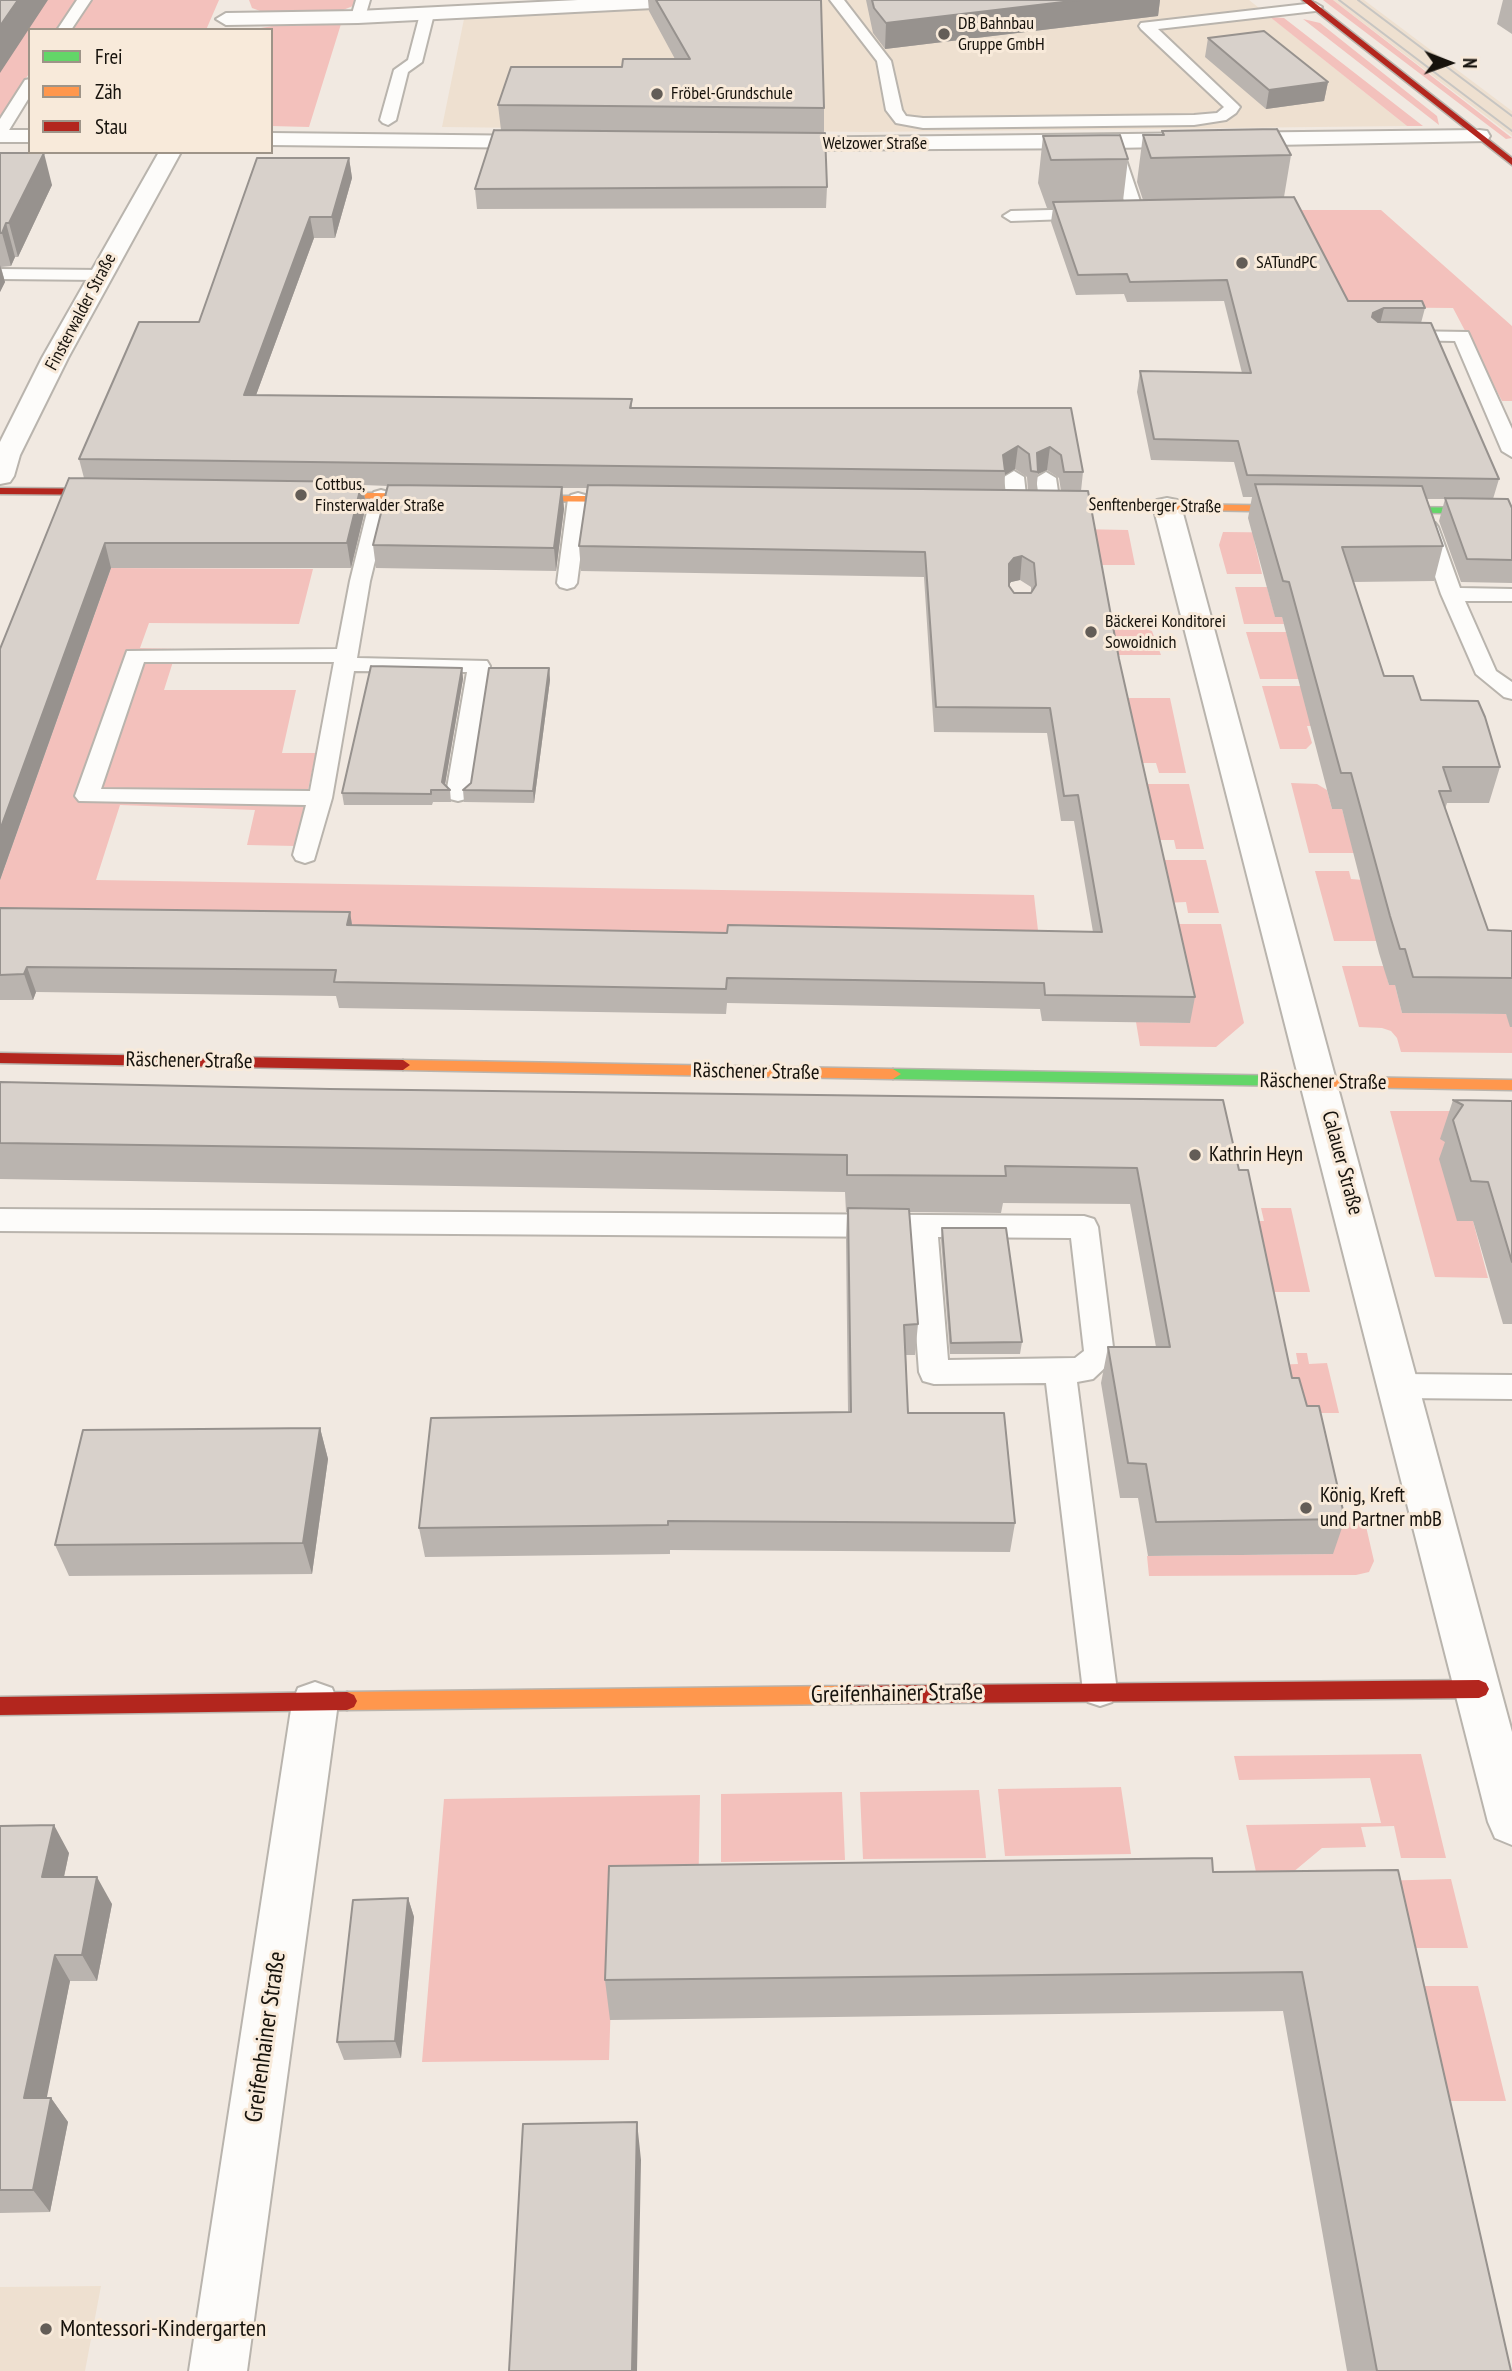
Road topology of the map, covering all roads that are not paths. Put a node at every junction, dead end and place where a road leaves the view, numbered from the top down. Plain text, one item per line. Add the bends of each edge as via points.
1 (84, 0) edge
2 (233, 0) edge
3 (693, 0) edge
4 (837, 0) edge
5 (653, 2) edge
6 (1310, 3) edge
7 (361, 8) edge
8 (427, 14) junction
9 (223, 24) edge
10 (65, 28) edge
11 (28, 86) edge
12 (388, 120) dead end
13 (0, 134) edge
14 (28, 136) edge
15 (1479, 136) junction
16 (273, 139) edge
17 (566, 142) edge
18 (1112, 142) junction
19 (757, 144) edge
20 (1504, 149) edge
21 (169, 154) edge
22 (1512, 162) edge
23 (1011, 216) dead end
24 (0, 274) edge
25 (100, 275) junction
26 (1378, 336) edge
27 (1512, 451) edge
28 (0, 476) edge
29 (1014, 477) edge
30 (1046, 478) edge
31 (0, 491) edge
32 (134, 492) edge
33 (287, 494) edge
34 (381, 496) junction
35 (447, 497) edge
36 (499, 498) edge
37 (578, 499) junction
38 (659, 500) edge
39 (1011, 504) joint
40 (1050, 505) junction
41 (1167, 506) junction
42 (1321, 509) edge
43 (1359, 510) edge
44 (1423, 511) junction
45 (1512, 512) edge
46 (567, 583) dead end
47 (1452, 594) junction
48 (1512, 595) edge
49 (345, 659) junction
50 (1512, 692) edge
51 (458, 794) dead end
52 (320, 798) junction
53 (305, 855) dead end
54 (0, 1058) edge
55 (1320, 1082) junction
56 (1512, 1085) edge
57 (0, 1220) edge
58 (923, 1227) junction
59 (1060, 1370) junction
60 (1399, 1386) junction
61 (1512, 1387) edge
62 (1479, 1689) junction
63 (1100, 1691) junction
64 (314, 1703) junction
65 (0, 1706) edge
66 (1512, 1822) edge
67 (218, 2371) edge

1 - 10 lane
2 - 9 street
3 - 5 street
4 - 6 lane via 884,61 894,110 901,120 923,123 1221,117 1232,107 1146,26
5 - 8 street
6 - 15 street
7 - 8 street
7 - 9 street
8 - 12 lane via 415,62 401,70
11 - 13 lane
13 - 14 street
15 - 18 street, Welzower Straße
15 - 20 street
16 - 17 street
18 - 19 street, Welzower Straße
18 - 23 lane via 1129,213
20 - 22 street
21 - 25 street, Finsterwalder Straße
24 - 25 lane
25 - 28 street, Finsterwalder Straße
26 - 27 lane via 1462,336
29 - 39 lane
30 - 40 lane
31 - 32 street
33 - 34 street
34 - 35 street
34 - 49 lane
36 - 37 street
37 - 38 street
37 - 46 lane
39 - 40 street, Senftenberger Straße
40 - 41 street, Senftenberger Straße
41 - 42 street, Senftenberger Straße
41 - 55 street, Calauer Straße
43 - 44 street
44 - 45 street
44 - 47 lane
47 - 48 lane
47 - 50 lane via 1487,674
49 - 51 lane via 479,666
49 - 52 lane
49 - 52 lane via 135,656 87,796
52 - 53 lane
54 - 55 street, Räschener Straße
55 - 56 street, Räschener Straße
55 - 60 street, Calauer Straße
57 - 58 lane
58 - 59 lane via 934,1372
58 - 59 lane via 1084,1227 1099,1355 1082,1370
59 - 63 lane
60 - 61 lane
60 - 62 street, Calauer Straße
62 - 63 street, Greifenhainer Straße
62 - 66 street, Calauer Straße
63 - 64 street, Greifenhainer Straße
64 - 65 street, Greifenhainer Straße
64 - 67 street, Greifenhainer Straße

